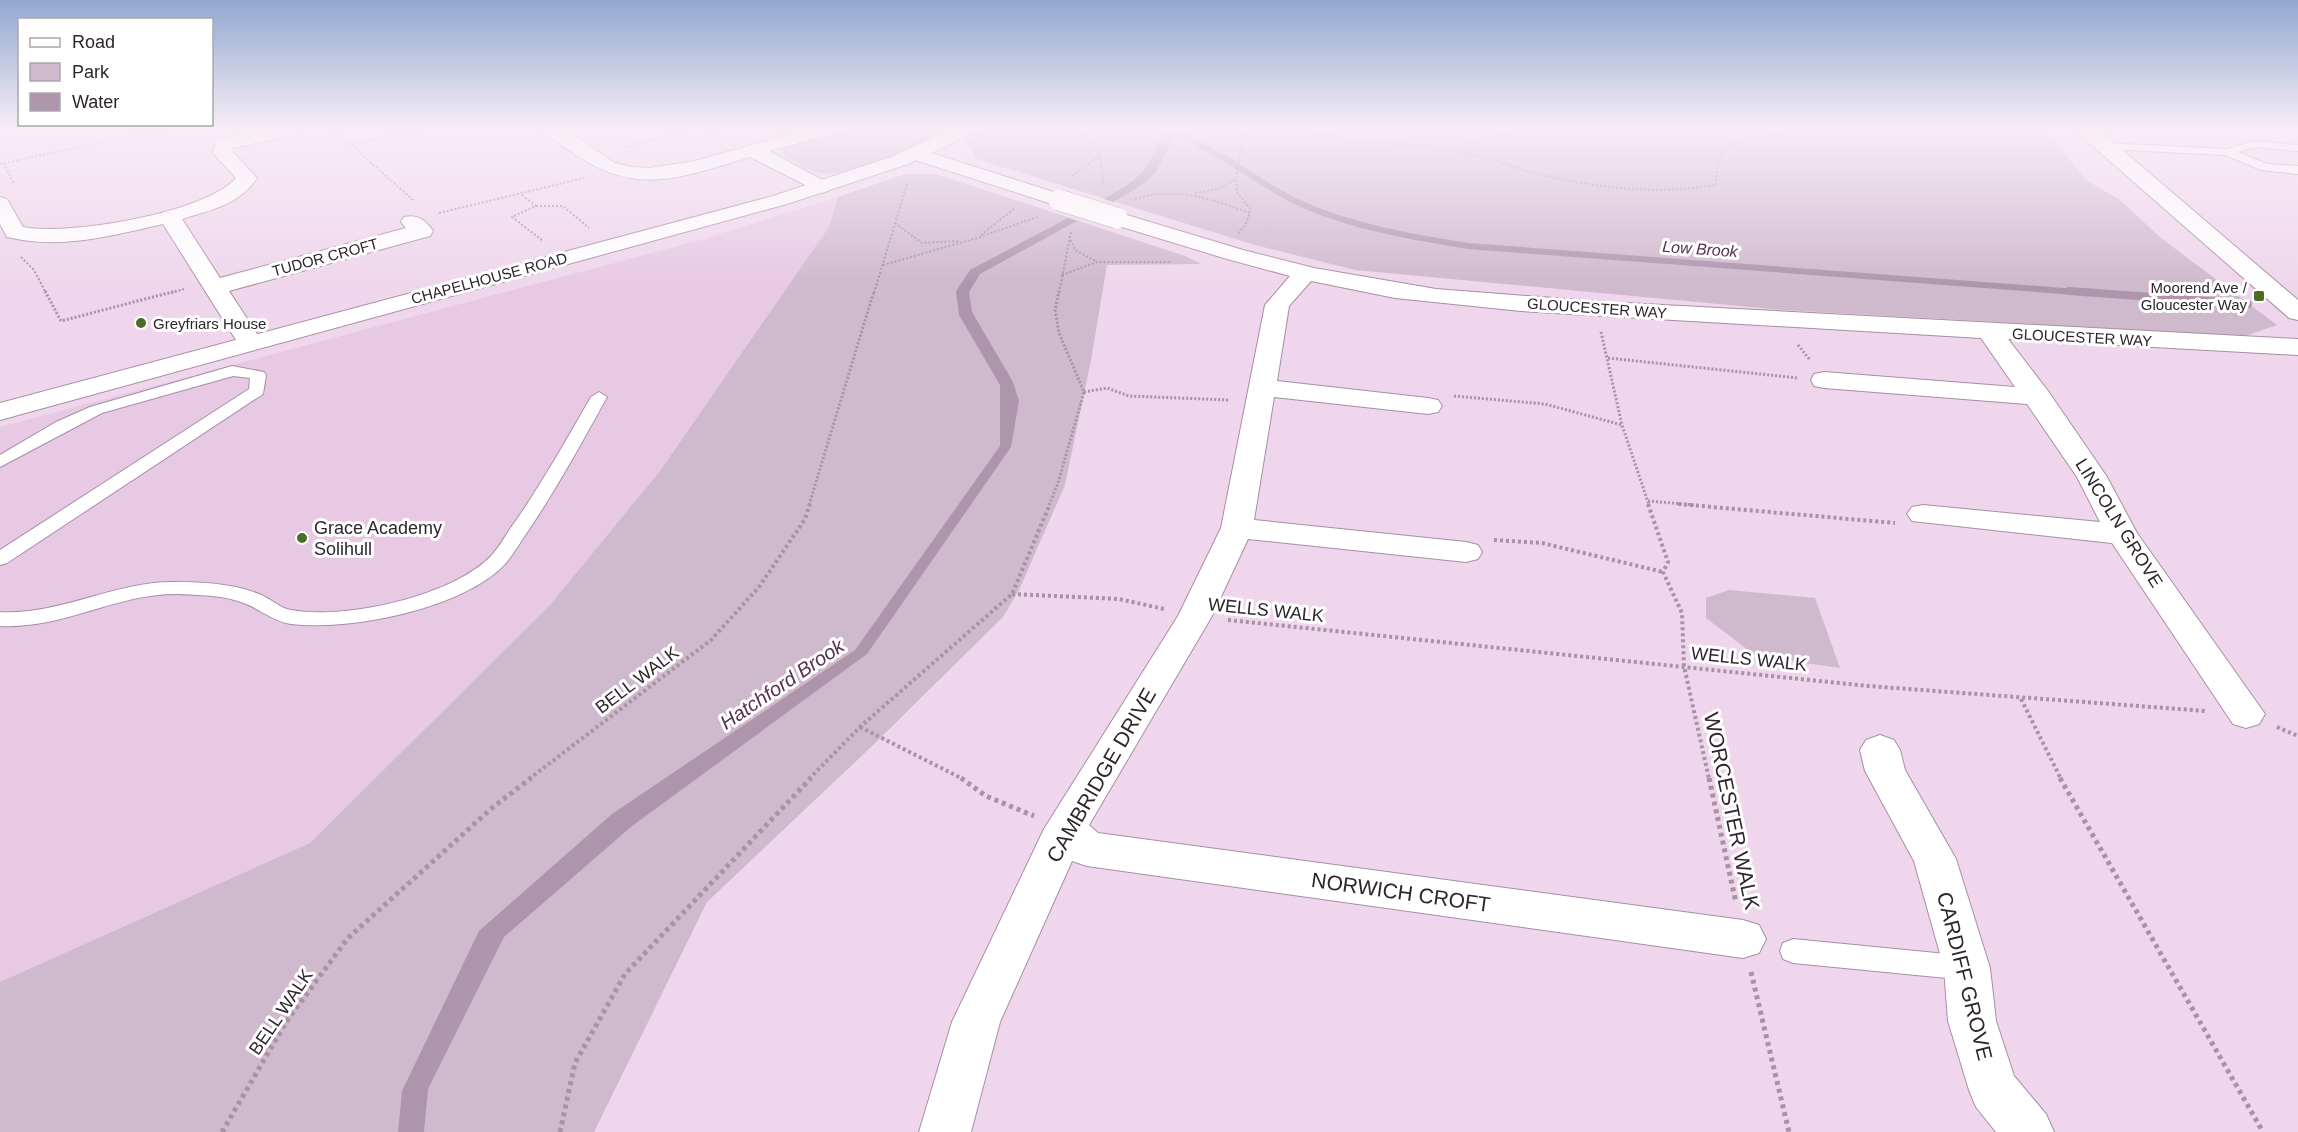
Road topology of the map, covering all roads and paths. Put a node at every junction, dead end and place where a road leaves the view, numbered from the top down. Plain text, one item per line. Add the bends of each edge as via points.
1 (1236, 179) edge
2 (246, 180) edge
3 (387, 180) edge
4 (577, 180) edge
5 (806, 180) edge
6 (843, 180) edge
7 (908, 180) edge
8 (998, 180) edge
9 (1105, 180) edge
10 (1235, 180) edge
11 (1573, 180) edge
12 (1716, 180) edge
13 (2145, 180) edge
14 (821, 188) junction
15 (1096, 190) dead end
16 (1193, 193) junction
17 (522, 194) junction
18 (1131, 201) dead end
19 (0, 203) edge
20 (536, 206) junction
21 (1017, 206) dead end
22 (1250, 213) junction
23 (421, 214) junction
24 (169, 216) junction
25 (1038, 217) dead end
26 (895, 223) junction
27 (594, 232) dead end
28 (977, 238) junction
29 (547, 244) dead end
30 (1221, 252) junction
31 (19, 255) dead end
32 (1175, 261) dead end
33 (1097, 262) junction
34 (883, 265) junction
35 (1305, 274) junction
36 (1061, 275) junction
37 (213, 284) junction
38 (1595, 308) junction
39 (2298, 313) edge
40 (1779, 319) junction
41 (1990, 332) junction
42 (250, 343) junction
43 (2298, 347) edge
44 (1608, 358) junction
45 (1824, 380) junction
46 (1084, 392) junction
47 (1261, 395) junction
48 (599, 397) dead end
49 (2037, 397) junction
50 (1428, 406) joint
51 (0, 412) edge
52 (1622, 425) junction
53 (0, 462) edge
54 (1648, 501) junction
55 (1923, 514) joint
56 (1237, 528) junction
57 (2121, 534) junction
58 (1466, 552) joint
59 (0, 559) edge
60 (1664, 572) junction
61 (1012, 594) junction
62 (1195, 616) junction
63 (0, 619) edge
64 (1684, 666) junction
65 (2021, 699) junction
66 (2246, 714) junction
67 (860, 727) junction
68 (2298, 736) edge
69 (1881, 750) dead end
70 (1065, 829) junction
71 (1743, 939) junction
72 (1793, 951) dead end
73 (1967, 968) junction
74 (222, 1132) edge
75 (560, 1132) edge
76 (945, 1132) edge
77 (1789, 1132) edge
78 (2028, 1132) edge
79 (2263, 1132) edge

1 - 22 path via 1237,192
2 - 24 street via 238,190 219,201
3 - 23 path
4 - 17 path
5 - 14 street
6 - 14 street, CHAPELHOUSE ROAD
7 - 26 path, BELL WALK
8 - 30 street, GLOUCESTER WAY, bridge
9 - 15 path via 1106,185
10 - 16 path via 1221,188
11 - 12 path via 1626,187 1698,189 1716,185
13 - 39 street
14 - 42 street, CHAPELHOUSE ROAD
16 - 18 path via 1169,191
16 - 22 path
17 - 20 path
17 - 23 path
19 - 24 street via 15,232 44,237 71,236
20 - 27 path via 563,206
20 - 29 path via 512,217
21 - 28 path
22 - 30 path via 1245,226
23 - 37 street, TUDOR CROFT via 422,231
24 - 37 street
25 - 28 path
26 - 28 path via 922,243
26 - 34 path, BELL WALK
28 - 34 path
30 - 35 street, GLOUCESTER WAY
31 - 37 path via 34,270 61,321
32 - 33 path
33 - 36 path
33 - 36 path via 1075,250 1069,236
34 - 74 path, BELL WALK via 805,519 759,587 711,640 492,808 348,938 286,1022
35 - 38 street, GLOUCESTER WAY via 1435,296
35 - 47 street, CAMBRIDGE DRIVE via 1277,305
36 - 46 path via 1055,310 1059,333
37 - 42 street
38 - 40 street, GLOUCESTER WAY
38 - 44 path, WORCESTER WALK
40 - 41 street, GLOUCESTER WAY
40 - 45 path
41 - 43 street, GLOUCESTER WAY
41 - 49 street, LINCOLN GROVE
42 - 51 street, CHAPELHOUSE ROAD
44 - 45 path
44 - 52 path, WORCESTER WALK
45 - 49 street
46 - 47 path via 1107,388 1129,396
46 - 61 path via 1058,483
47 - 50 street
47 - 56 street, CAMBRIDGE DRIVE
48 - 63 lane via 533,511 496,561 461,585 412,605 315,619 287,617 245,596 169,588 129,594 53,615
49 - 57 street, LINCOLN GROVE via 2092,477
50 - 52 path via 1442,395 1533,403
52 - 54 path, WORCESTER WALK
53 - 59 lane via 96,410 232,371 258,375 257,391
54 - 55 path via 1915,525
54 - 60 path, WORCESTER WALK via 1668,562
55 - 57 street
56 - 58 street
56 - 62 street, CAMBRIDGE DRIVE
57 - 66 street, LINCOLN GROVE
58 - 60 path via 1495,539 1542,543
60 - 64 path, WORCESTER WALK via 1682,613
61 - 62 path, WELLS WALK via 1119,599
61 - 67 path
62 - 64 path, WELLS WALK
62 - 70 street, CAMBRIDGE DRIVE
64 - 65 path, WELLS WALK
64 - 71 path, WORCESTER WALK
65 - 66 path, WELLS WALK
65 - 79 path via 2062,781
66 - 68 path, WELLS WALK
67 - 70 path via 956,774 986,796
67 - 75 path via 625,974 575,1063
69 - 73 street, CARDIFF GROVE via 1885,771 1935,859
70 - 71 street, NORWICH CROFT via 1087,849
70 - 76 street, CAMBRIDGE DRIVE via 976,1022
71 - 77 path, WORCESTER WALK
72 - 73 lane
73 - 78 street, CARDIFF GROVE via 1972,1021 1994,1090

